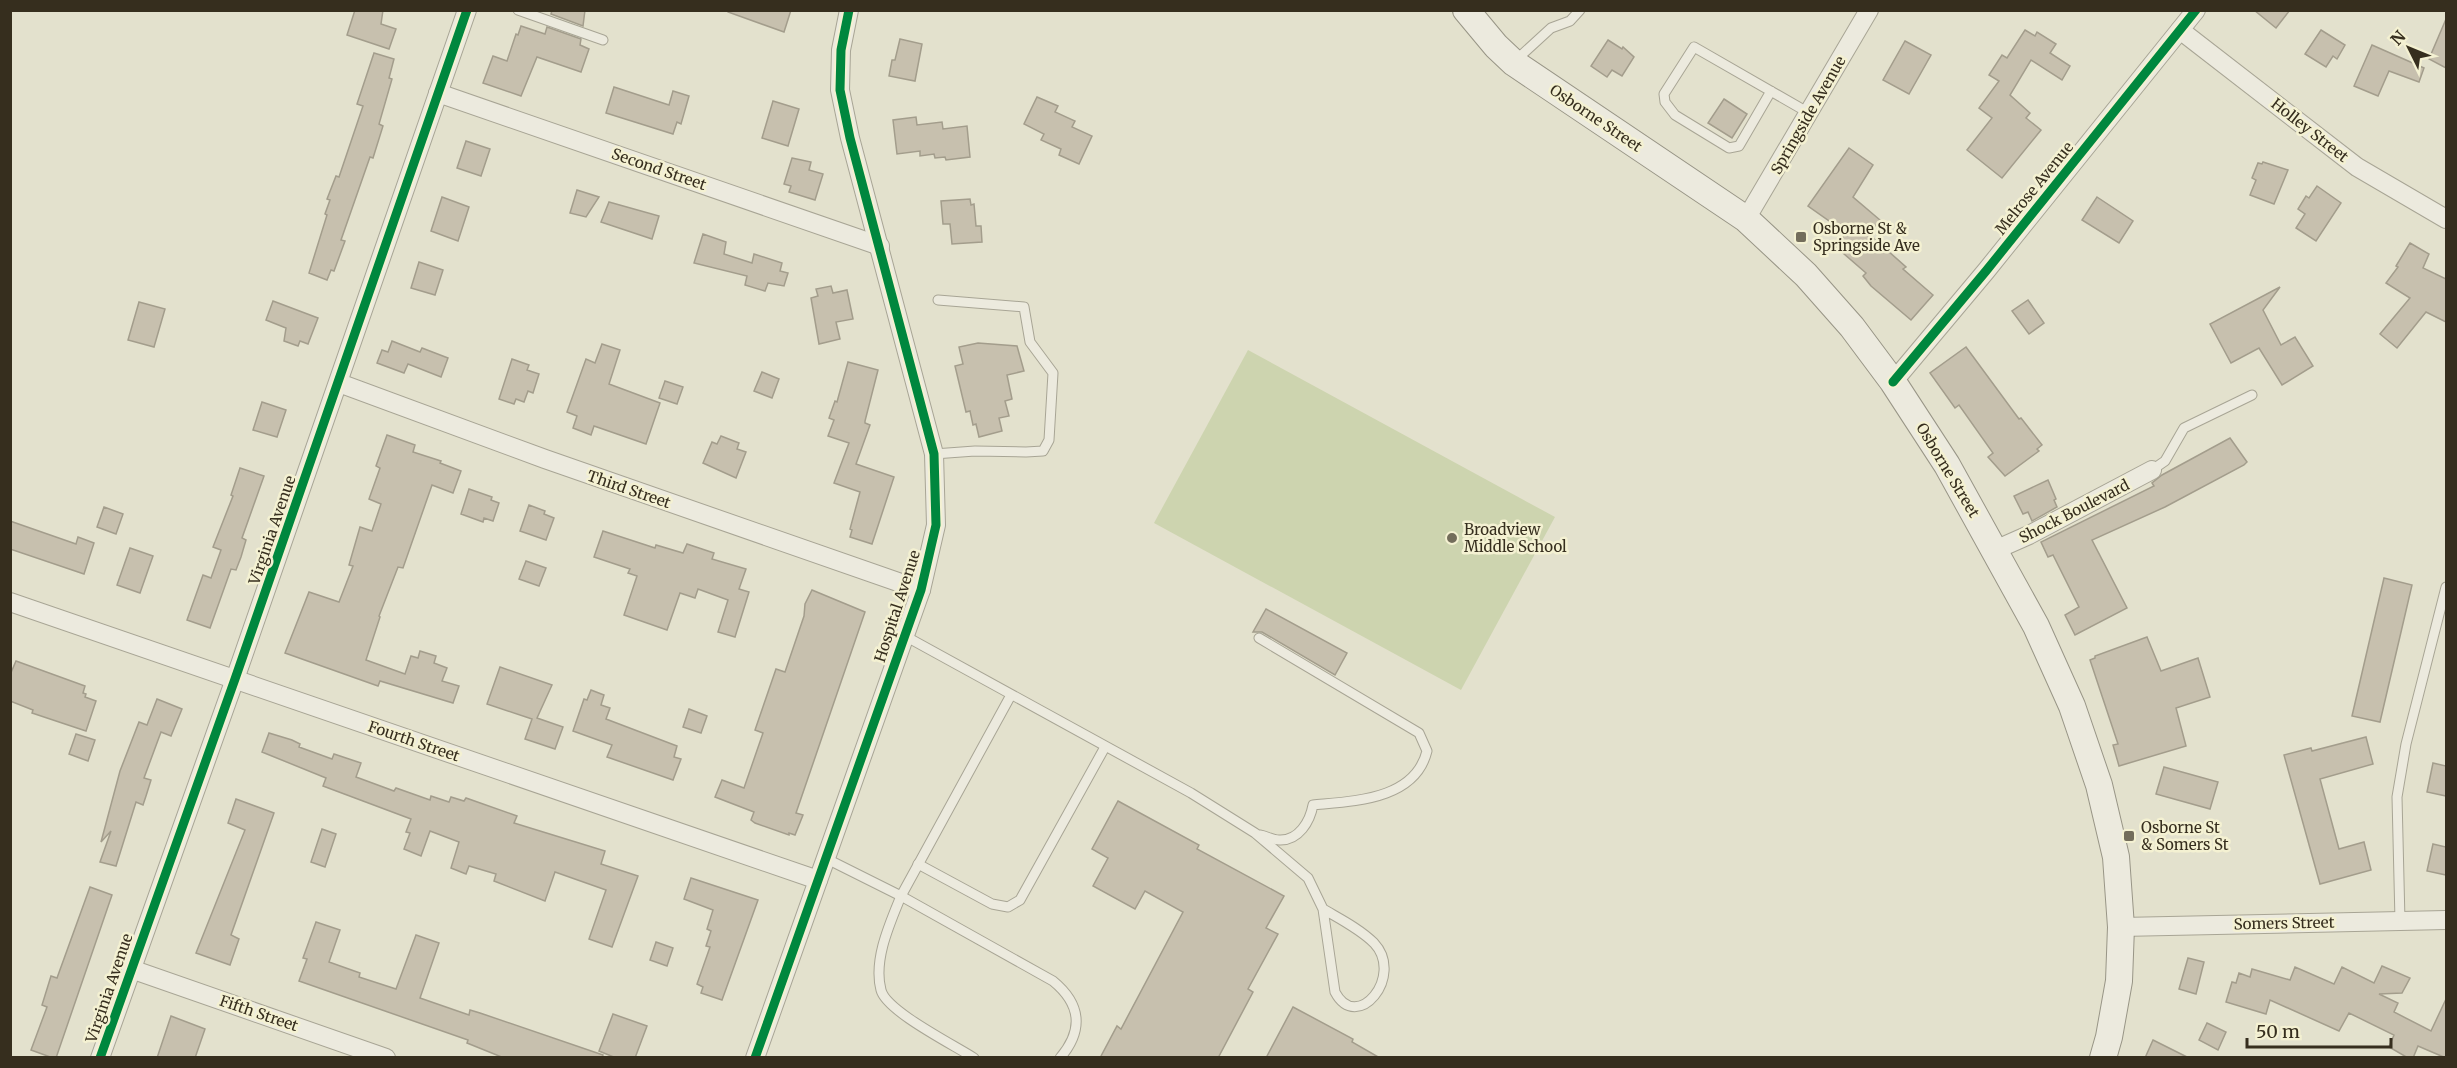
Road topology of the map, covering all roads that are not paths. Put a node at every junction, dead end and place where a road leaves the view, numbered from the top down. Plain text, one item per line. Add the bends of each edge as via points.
1 (467, 10) edge
2 (518, 10) edge
3 (849, 10) edge
4 (1466, 10) edge
5 (1580, 10) edge
6 (1869, 10) edge
7 (2196, 10) edge
8 (2180, 30) junction
9 (603, 40) dead end
10 (1505, 55) junction
11 (1771, 91) junction
12 (438, 93) junction
13 (1809, 113) junction
14 (1746, 219) junction
15 (2446, 219) edge
16 (880, 246) junction
17 (938, 300) dead end
18 (1893, 382) junction
19 (339, 383) junction
20 (2252, 396) dead end
21 (934, 454) junction
22 (2152, 470) joint
23 (1995, 550) junction
24 (2446, 587) edge
25 (921, 590) junction
26 (10, 602) edge
27 (905, 636) junction
28 (1259, 638) dead end
29 (236, 679) junction
30 (1011, 695) junction
31 (1104, 747) junction
32 (1255, 833) junction
33 (825, 858) junction
34 (918, 864) junction
35 (818, 880) junction
36 (901, 896) junction
37 (1323, 909) junction
38 (2446, 920) edge
39 (2400, 921) junction
40 (2121, 927) junction
41 (131, 969) junction
42 (100, 1058) edge
43 (386, 1058) edge
44 (755, 1058) edge
45 (974, 1058) edge
46 (1060, 1058) edge
47 (2103, 1058) edge

1 - 12 street, Virginia Avenue
2 - 9 lane
3 - 16 street, Hospital Avenue via 841,50 840,90
4 - 10 main road, Osborne Street
5 - 10 lane via 1570,21
6 - 13 street, Springside Avenue
7 - 8 street, Melrose Avenue
8 - 15 street, Holley Street via 2358,167
8 - 18 street, Melrose Avenue
10 - 14 main road, Osborne Street
11 - 11 lane via 1694,47 1664,94 1675,115 1729,148 1738,146
11 - 13 lane
12 - 16 street, Second Street
12 - 19 street, Virginia Avenue
13 - 14 street, Springside Avenue
14 - 18 main road, Osborne Street via 1806,275
16 - 21 street, Hospital Avenue
17 - 21 lane via 1024,308 1030,342 1053,373 1049,440 1042,451
18 - 23 main road, Osborne Street via 1947,465
19 - 25 street, Third Street
19 - 29 street, Virginia Avenue
20 - 22 lane via 2184,428 2165,461
21 - 25 street, Hospital Avenue via 936,525
22 - 23 street, Shock Boulevard
23 - 40 main road, Osborne Street via 2036,626 2072,706 2099,785 2116,857
24 - 39 lane via 2406,744 2397,797
25 - 27 street, Hospital Avenue
26 - 29 street, Fourth Street
27 - 30 lane
27 - 33 street, Hospital Avenue
28 - 32 lane via 1419,733 1427,751 1419,770 1404,786 1363,800 1313,805 1305,827 1280,840
29 - 35 street, Fourth Street
29 - 41 street, Virginia Avenue
30 - 31 lane
30 - 34 lane
31 - 32 lane via 1191,793
31 - 34 lane via 1020,900 1008,907 992,904
32 - 37 lane via 1308,878
33 - 35 street, Hospital Avenue
33 - 36 lane
34 - 36 lane
35 - 44 street, Hospital Avenue
36 - 45 lane via 888,928 879,971 881,993 897,1011
36 - 46 lane via 1068,993 1076,1009 1076,1031
37 - 37 lane via 1338,999 1348,1006 1370,1001 1385,973 1383,957 1374,943
38 - 39 street, Somers Street
39 - 40 street, Somers Street
40 - 47 main road, Osborne Street via 2119,981
41 - 42 street, Virginia Avenue
41 - 43 street, Fifth Street

